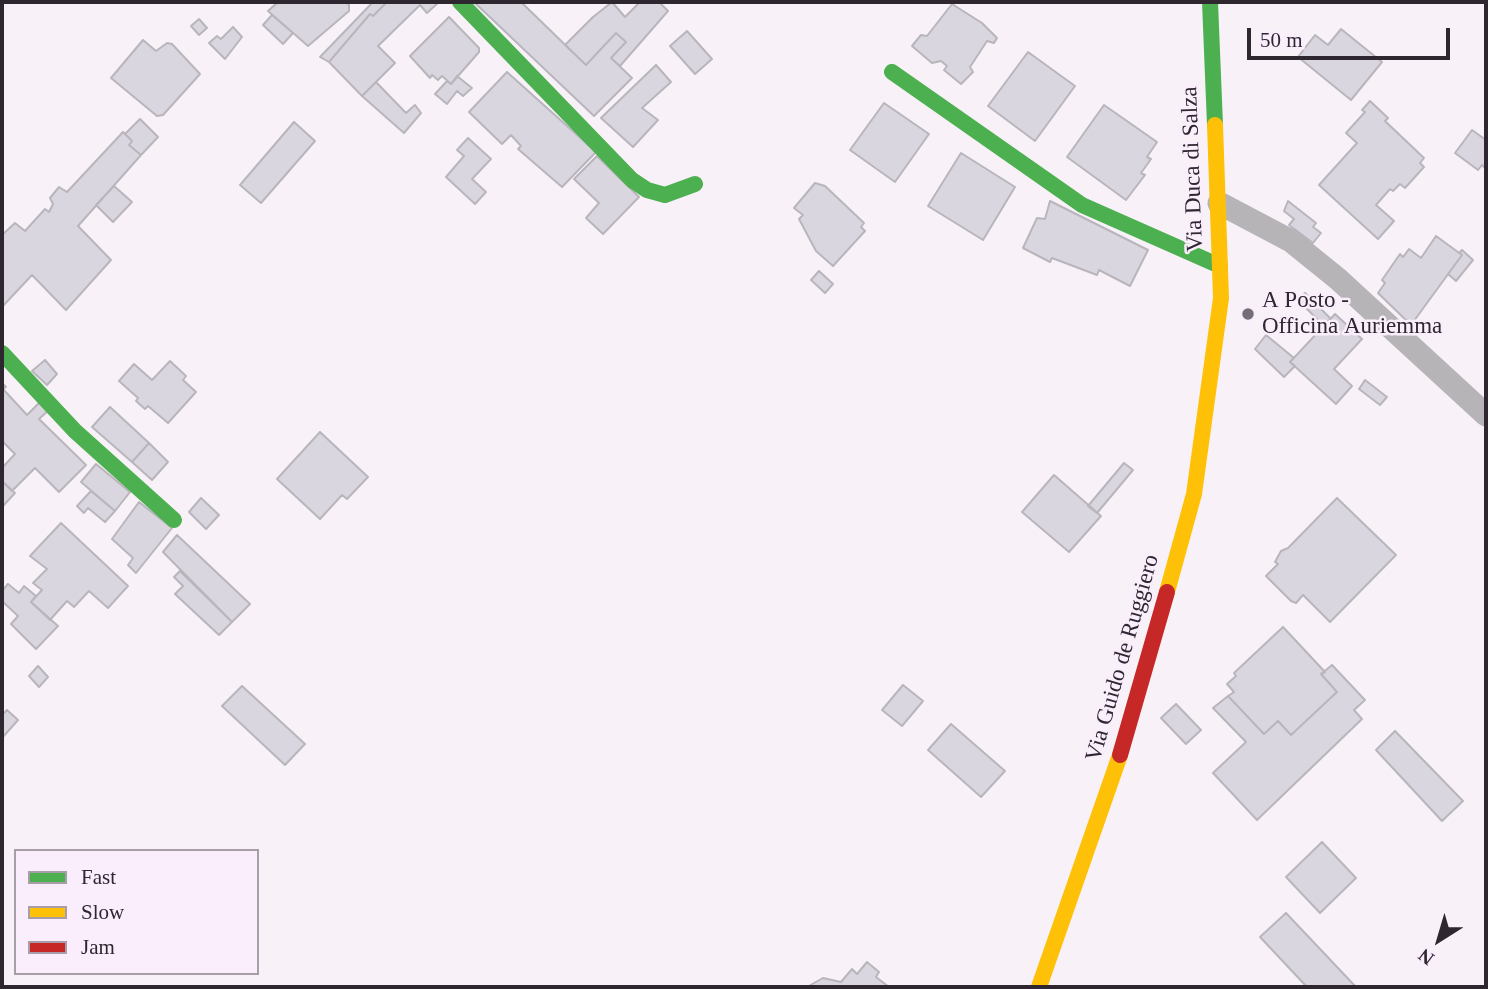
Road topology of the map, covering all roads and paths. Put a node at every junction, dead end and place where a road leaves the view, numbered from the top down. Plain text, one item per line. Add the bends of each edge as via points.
1 (460, 2) edge
2 (1210, 2) edge
3 (892, 72) dead end
4 (695, 184) dead end
5 (1219, 203) junction
6 (1220, 266) junction
7 (1216, 333) joint
8 (2, 354) edge
9 (1486, 415) edge
10 (174, 520) dead end
11 (1039, 987) edge

1 - 4 street via 632,180 665,195
2 - 5 street, Via Duca di Salza
3 - 6 street via 1082,205
5 - 6 street, Via Duca di Salza
5 - 9 street via 1291,241
6 - 7 street, Via Duca di Salza
7 - 11 street, Via Guido de Ruggiero via 1194,495 1140,694
8 - 10 street via 75,431

